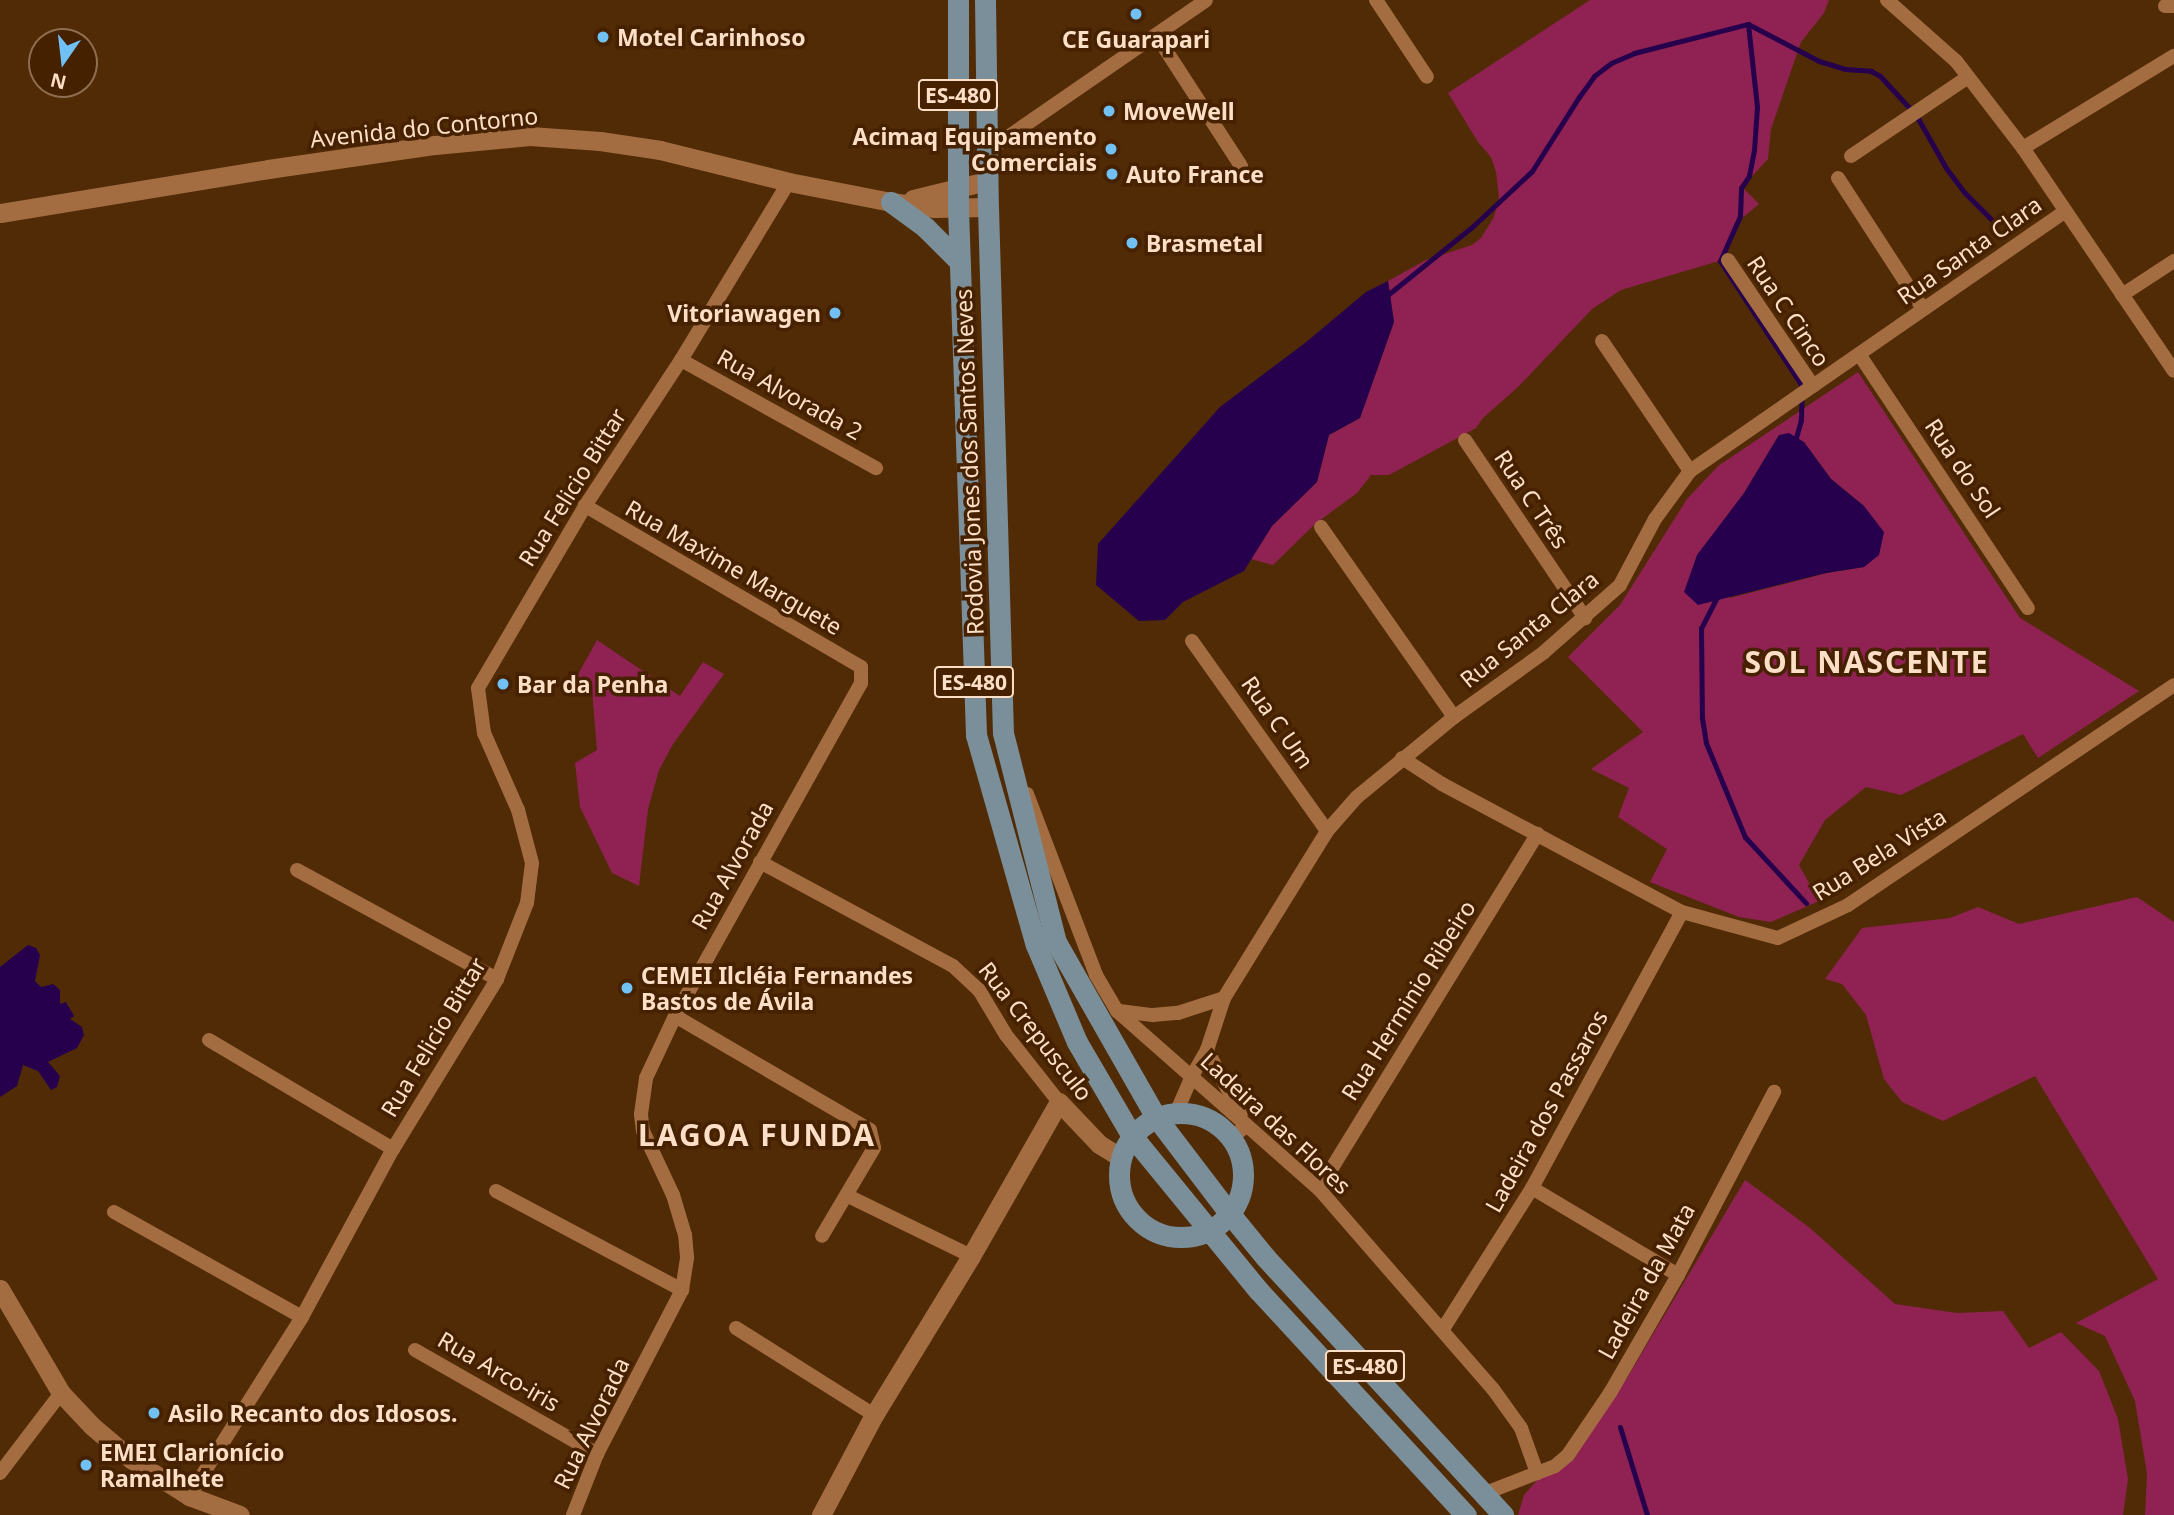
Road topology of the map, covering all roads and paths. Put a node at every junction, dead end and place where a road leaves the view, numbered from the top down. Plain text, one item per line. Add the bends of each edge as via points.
1 (957, 0) edge
2 (985, 0) edge
3 (1206, 0) edge
4 (1376, 0) edge
5 (1887, 0) edge
6 (1156, 34) junction
7 (2174, 56) edge
8 (1427, 77) dead end
9 (1968, 78) junction
10 (2023, 148) junction
11 (986, 152) junction
12 (1851, 156) dead end
13 (1241, 166) dead end
14 (1838, 178) dead end
15 (987, 181) junction
16 (789, 182) junction
17 (959, 199) junction
18 (891, 202) junction
19 (988, 207) junction
20 (2065, 211) junction
21 (0, 212) edge
22 (1728, 260) dead end
23 (2174, 261) edge
24 (960, 262) junction
25 (2122, 295) junction
26 (1923, 309) junction
27 (1602, 341) dead end
28 (1859, 354) junction
29 (681, 359) junction
30 (2174, 371) edge
31 (1813, 386) junction
32 (1465, 440) dead end
33 (876, 468) dead end
34 (1690, 471) junction
35 (584, 506) junction
36 (1321, 527) dead end
37 (2028, 608) dead end
38 (1585, 618) junction
39 (1192, 640) dead end
40 (860, 667) joint
41 (2174, 685) edge
42 (1454, 717) junction
43 (1003, 733) junction
44 (1402, 758) junction
45 (1327, 831) junction
46 (1537, 835) junction
47 (760, 862) junction
48 (297, 870) dead end
49 (1682, 912) junction
50 (497, 979) junction
51 (1224, 998) junction
52 (1117, 1011) junction
53 (675, 1016) junction
54 (209, 1040) dead end
55 (1207, 1050) junction
56 (1192, 1076) junction
57 (1774, 1092) dead end
58 (1059, 1102) junction
59 (1166, 1115) junction
60 (1239, 1132) junction
61 (1132, 1136) junction
62 (393, 1149) junction
63 (1121, 1158) junction
64 (1532, 1188) junction
65 (1319, 1189) junction
66 (496, 1191) dead end
67 (848, 1196) junction
68 (114, 1212) dead end
69 (1230, 1214) junction
70 (1208, 1231) junction
71 (822, 1236) dead end
72 (971, 1255) junction
73 (1678, 1275) junction
74 (0, 1289) edge
75 (682, 1290) junction
76 (302, 1317) junction
77 (736, 1328) dead end
78 (1443, 1329) junction
79 (415, 1350) dead end
80 (61, 1393) junction
81 (874, 1415) junction
82 (597, 1454) junction
83 (0, 1473) edge
84 (1537, 1473) junction
85 (1483, 1494) junction
86 (188, 1496) junction
87 (240, 1515) edge
88 (573, 1515) edge
89 (821, 1515) edge
90 (1466, 1515) edge
91 (1503, 1515) edge

1 - 17 main road, Rodovia Jones dos Santos Neves / ES-480
2 - 11 main road, Rodovia Jones dos Santos Neves / ES-480
3 - 6 street
4 - 8 street
5 - 9 street via 1956,61
6 - 11 street
6 - 13 street
7 - 10 street
9 - 10 street
9 - 12 street
10 - 20 street
11 - 15 main road, Rodovia Jones dos Santos Neves / ES-480
14 - 26 street
15 - 17 main road, Avenida do Contorno
15 - 19 main road, Rodovia Jones dos Santos Neves / ES-480
16 - 18 main road, Avenida do Contorno
16 - 21 main road, Avenida do Contorno via 660,150 530,136 435,145
16 - 29 street, Rua Felicio Bittar
17 - 18 main road, Avenida do Contorno
17 - 19 main road, Avenida do Contorno
17 - 24 main road, Rodovia Jones dos Santos Neves / ES-480
18 - 24 main road
19 - 43 main road, Rodovia Jones dos Santos Neves / ES-480
20 - 25 street
20 - 26 street, Rua Santa Clara
22 - 31 street, Rua C Cinco
23 - 25 street
24 - 61 main road, Rodovia Jones dos Santos Neves / ES-480 via 976,735 1036,946 1077,1042
25 - 30 street
26 - 28 street, Rua Santa Clara
27 - 34 street
28 - 31 street, Rua Santa Clara
28 - 37 street, Rua do Sol
29 - 33 street, Rua Alvorada 2
29 - 35 street, Rua Felicio Bittar
31 - 34 street, Rua Santa Clara
32 - 38 street, Rua C Três
34 - 38 street, Rua Santa Clara via 1655,519 1620,585
35 - 40 street, Rua Maxime Marguete
35 - 50 street, Rua Felicio Bittar via 478,688 484,733 519,810 531,863 527,903
36 - 42 street
38 - 42 street, Rua Santa Clara
39 - 45 street, Rua C Um
40 - 47 street, Rua Alvorada via 861,683
41 - 49 street, Rua Bela Vista via 1848,905 1778,938
42 - 44 street, Rua Santa Clara
43 - 52 street, Ladeira das Flores via 1096,975
43 - 59 main road, Rodovia Jones dos Santos Neves / ES-480 via 1056,942
44 - 45 street, Rua Santa Clara
44 - 46 street, Rua Bela Vista
45 - 51 street, Rua Santa Clara
46 - 49 street, Rua Bela Vista
46 - 65 street, Rua Herminio Ribeiro
47 - 53 street, Rua Alvorada
47 - 58 street, Rua Crepusculo via 953,966 979,990 1006,1035
48 - 50 street
49 - 64 street, Ladeira dos Passaros
50 - 62 street, Rua Felicio Bittar
51 - 52 street via 1178,1013
51 - 55 street, Rua Santa Clara
52 - 56 street, Ladeira das Flores
53 - 67 street via 870,1130 874,1148
53 - 75 street, Rua Alvorada via 646,1078 641,1114 643,1131 681,1216 687,1257
54 - 62 street
55 - 56 street, Rua Santa Clara
55 - 60 street
56 - 59 street, Rua Santa Clara
56 - 60 street, Ladeira das Flores
57 - 73 street, Ladeira da Mata
58 - 63 main road, Rua Crepusculo via 1099,1144
58 - 72 main road
59 - 60 main road via 1210,1119
59 - 61 main road
59 - 69 main road, Rodovia Jones dos Santos Neves / ES-480
60 - 65 street, Ladeira das Flores
60 - 69 main road via 1244,1173
61 - 63 main road
61 - 70 main road, Rodovia Jones dos Santos Neves / ES-480
62 - 76 street, Rua Felicio Bittar
63 - 70 main road via 1121,1192 1140,1222 1171,1236 1190,1237
64 - 73 street
64 - 78 street, Ladeira dos Passaros
65 - 78 street, Ladeira das Flores
66 - 75 street
67 - 71 street
67 - 72 street
68 - 76 street
69 - 70 main road
69 - 85 main road, Rodovia Jones dos Santos Neves / ES-480
70 - 90 main road, Rodovia Jones dos Santos Neves / ES-480 via 1314,1353
72 - 81 main road
73 - 84 street, Ladeira da Mata via 1584,1432 1560,1462
74 - 80 main road
75 - 82 street, Rua Alvorada
76 - 86 street, Rua Felicio Bittar
77 - 81 street
78 - 84 street, Ladeira das Flores via 1521,1429
79 - 82 street, Rua Arco-iris
80 - 83 street
80 - 86 main road via 131,1460
81 - 89 main road
82 - 88 street, Rua Alvorada
84 - 85 street
85 - 91 main road, Rodovia Jones dos Santos Neves / ES-480
86 - 87 main road

